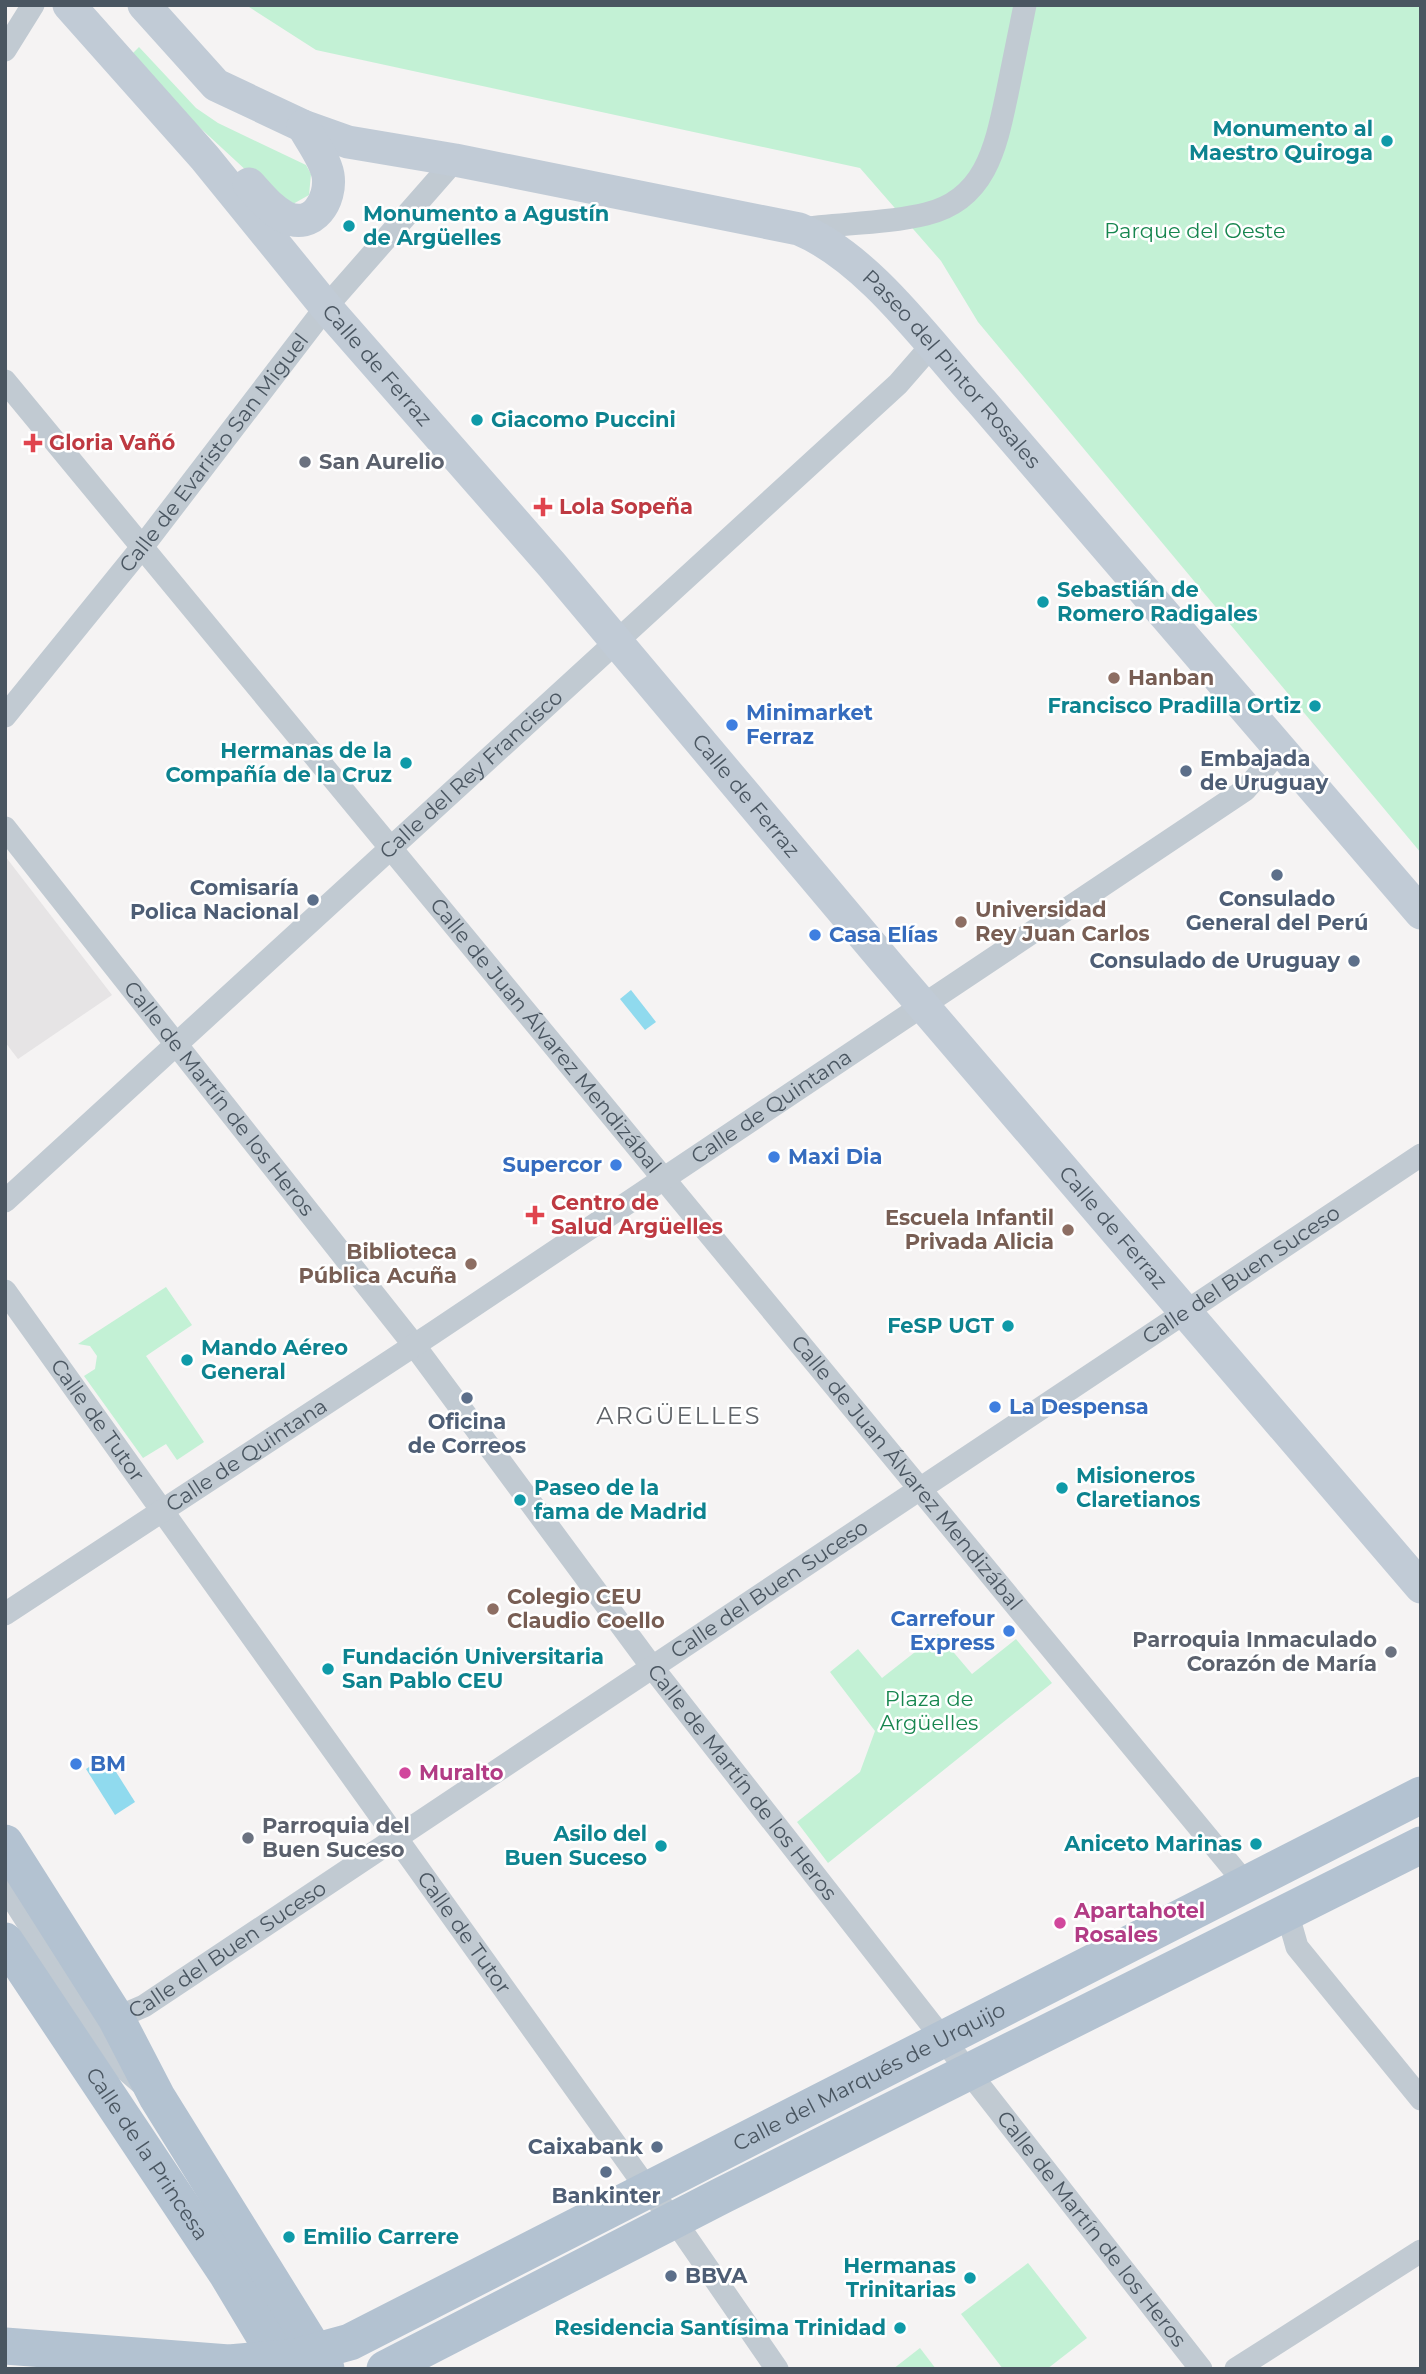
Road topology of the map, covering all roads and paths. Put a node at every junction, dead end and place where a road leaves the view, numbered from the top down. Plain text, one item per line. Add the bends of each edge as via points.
1 (33, 5) edge
2 (69, 5) edge
3 (144, 5) edge
4 (1026, 5) edge
5 (5, 50) edge
6 (303, 127) junction
7 (205, 158) junction
8 (455, 160) junction
9 (799, 229) junction
10 (326, 307) junction
11 (932, 345) junction
12 (5, 381) edge
13 (143, 546) junction
14 (616, 643) junction
15 (5, 716) edge
16 (1280, 750) junction
17 (5, 828) edge
18 (389, 847) junction
19 (1421, 913) edge
20 (923, 1005) junction
21 (174, 1045) junction
22 (1421, 1155) edge
23 (664, 1178) junction
24 (5, 1201) edge
25 (5, 1291) edge
26 (1186, 1311) junction
27 (414, 1345) junction
28 (920, 1489) junction
29 (164, 1511) junction
30 (1421, 1587) edge
31 (5, 1614) edge
32 (652, 1667) junction
33 (1421, 1795) edge
34 (397, 1837) junction
35 (5, 1843) edge
36 (1421, 1845) edge
37 (1246, 1884) junction
38 (5, 1887) edge
39 (1292, 1909) junction
40 (5, 1941) edge
41 (117, 2018) junction
42 (943, 2040) junction
43 (970, 2071) junction
44 (157, 2097) junction
45 (1421, 2099) edge
46 (648, 2190) junction
47 (675, 2221) junction
48 (1421, 2251) edge
49 (5, 2346) edge
50 (321, 2361) edge
51 (281, 2364) edge
52 (384, 2369) edge
53 (778, 2369) edge
54 (1201, 2369) edge
55 (1236, 2369) edge

1 - 5 street
2 - 7 main road, Calle de Ferraz
3 - 6 main road via 216,85
4 - 9 street via 993,155 967,194 928,214
6 - 7 main road via 328,173 328,194 313,216 288,219 248,183
6 - 8 main road, Paseo del Pintor Rosales via 348,142
7 - 10 main road, Calle de Ferraz
8 - 9 main road, Paseo del Pintor Rosales
8 - 10 street, Calle de Evaristo San Miguel
9 - 11 main road, Paseo del Pintor Rosales via 847,257
10 - 13 street, Calle de Evaristo San Miguel
10 - 14 main road, Calle de Ferraz
11 - 14 street, Calle del Rey Francisco via 898,384
11 - 16 main road, Paseo del Pintor Rosales
12 - 13 street, Calle de Juan Álvarez Mendizábal
13 - 15 street, Calle de Evaristo San Miguel
13 - 18 street, Calle de Juan Álvarez Mendizábal
14 - 18 street, Calle del Rey Francisco
14 - 20 main road, Calle de Ferraz
16 - 19 main road, Paseo del Pintor Rosales
16 - 20 street, Calle de Quintana via 1245,790
17 - 21 street, Calle de Martín de los Heros
18 - 21 street, Calle del Rey Francisco
18 - 23 street, Calle de Juan Álvarez Mendizábal
20 - 23 street, Calle de Quintana
20 - 26 main road, Calle de Ferraz
21 - 24 street, Calle del Rey Francisco
21 - 27 street, Calle de Martín de los Heros
22 - 26 street, Calle del Buen Suceso
23 - 27 street, Calle de Quintana
23 - 28 street, Calle de Juan Álvarez Mendizábal
25 - 29 street, Calle de Tutor
26 - 28 street, Calle del Buen Suceso
26 - 30 main road, Calle de Ferraz
27 - 29 street, Calle de Quintana
27 - 32 street, Calle de Martín de los Heros
28 - 32 street, Calle del Buen Suceso
28 - 37 street, Calle de Juan Álvarez Mendizábal
29 - 31 street, Calle de Quintana
29 - 34 street, Calle de Tutor
32 - 34 street, Calle del Buen Suceso
32 - 42 street, Calle de Martín de los Heros
33 - 37 main road, Calle del Marqués de Urquijo
34 - 41 street, Calle del Buen Suceso via 144,2006
34 - 46 street, Calle de Tutor
35 - 41 main road, Calle de la Princesa
36 - 39 main road, Calle del Marqués de Urquijo
37 - 42 main road, Calle del Marqués de Urquijo
38 - 44 street, Calle de la Princesa via 119,2064
39 - 43 main road, Calle del Marqués de Urquijo
39 - 45 street via 1297,1947
40 - 51 main road, Calle de la Princesa via 145,2149
41 - 44 main road, Calle de la Princesa
42 - 43 street, Calle de Martín de los Heros
42 - 46 main road, Calle del Marqués de Urquijo
43 - 47 main road, Calle del Marqués de Urquijo
43 - 54 street, Calle de Martín de los Heros
44 - 50 main road, Calle de la Princesa
46 - 47 street, Calle de Tutor
46 - 50 main road, Calle del Marqués de Urquijo
47 - 52 main road, Calle del Marqués de Urquijo
47 - 53 street, Calle de Tutor
48 - 55 street
49 - 51 main road, Calle del Marqués de Urquijo
50 - 51 main road, Calle del Marqués de Urquijo

